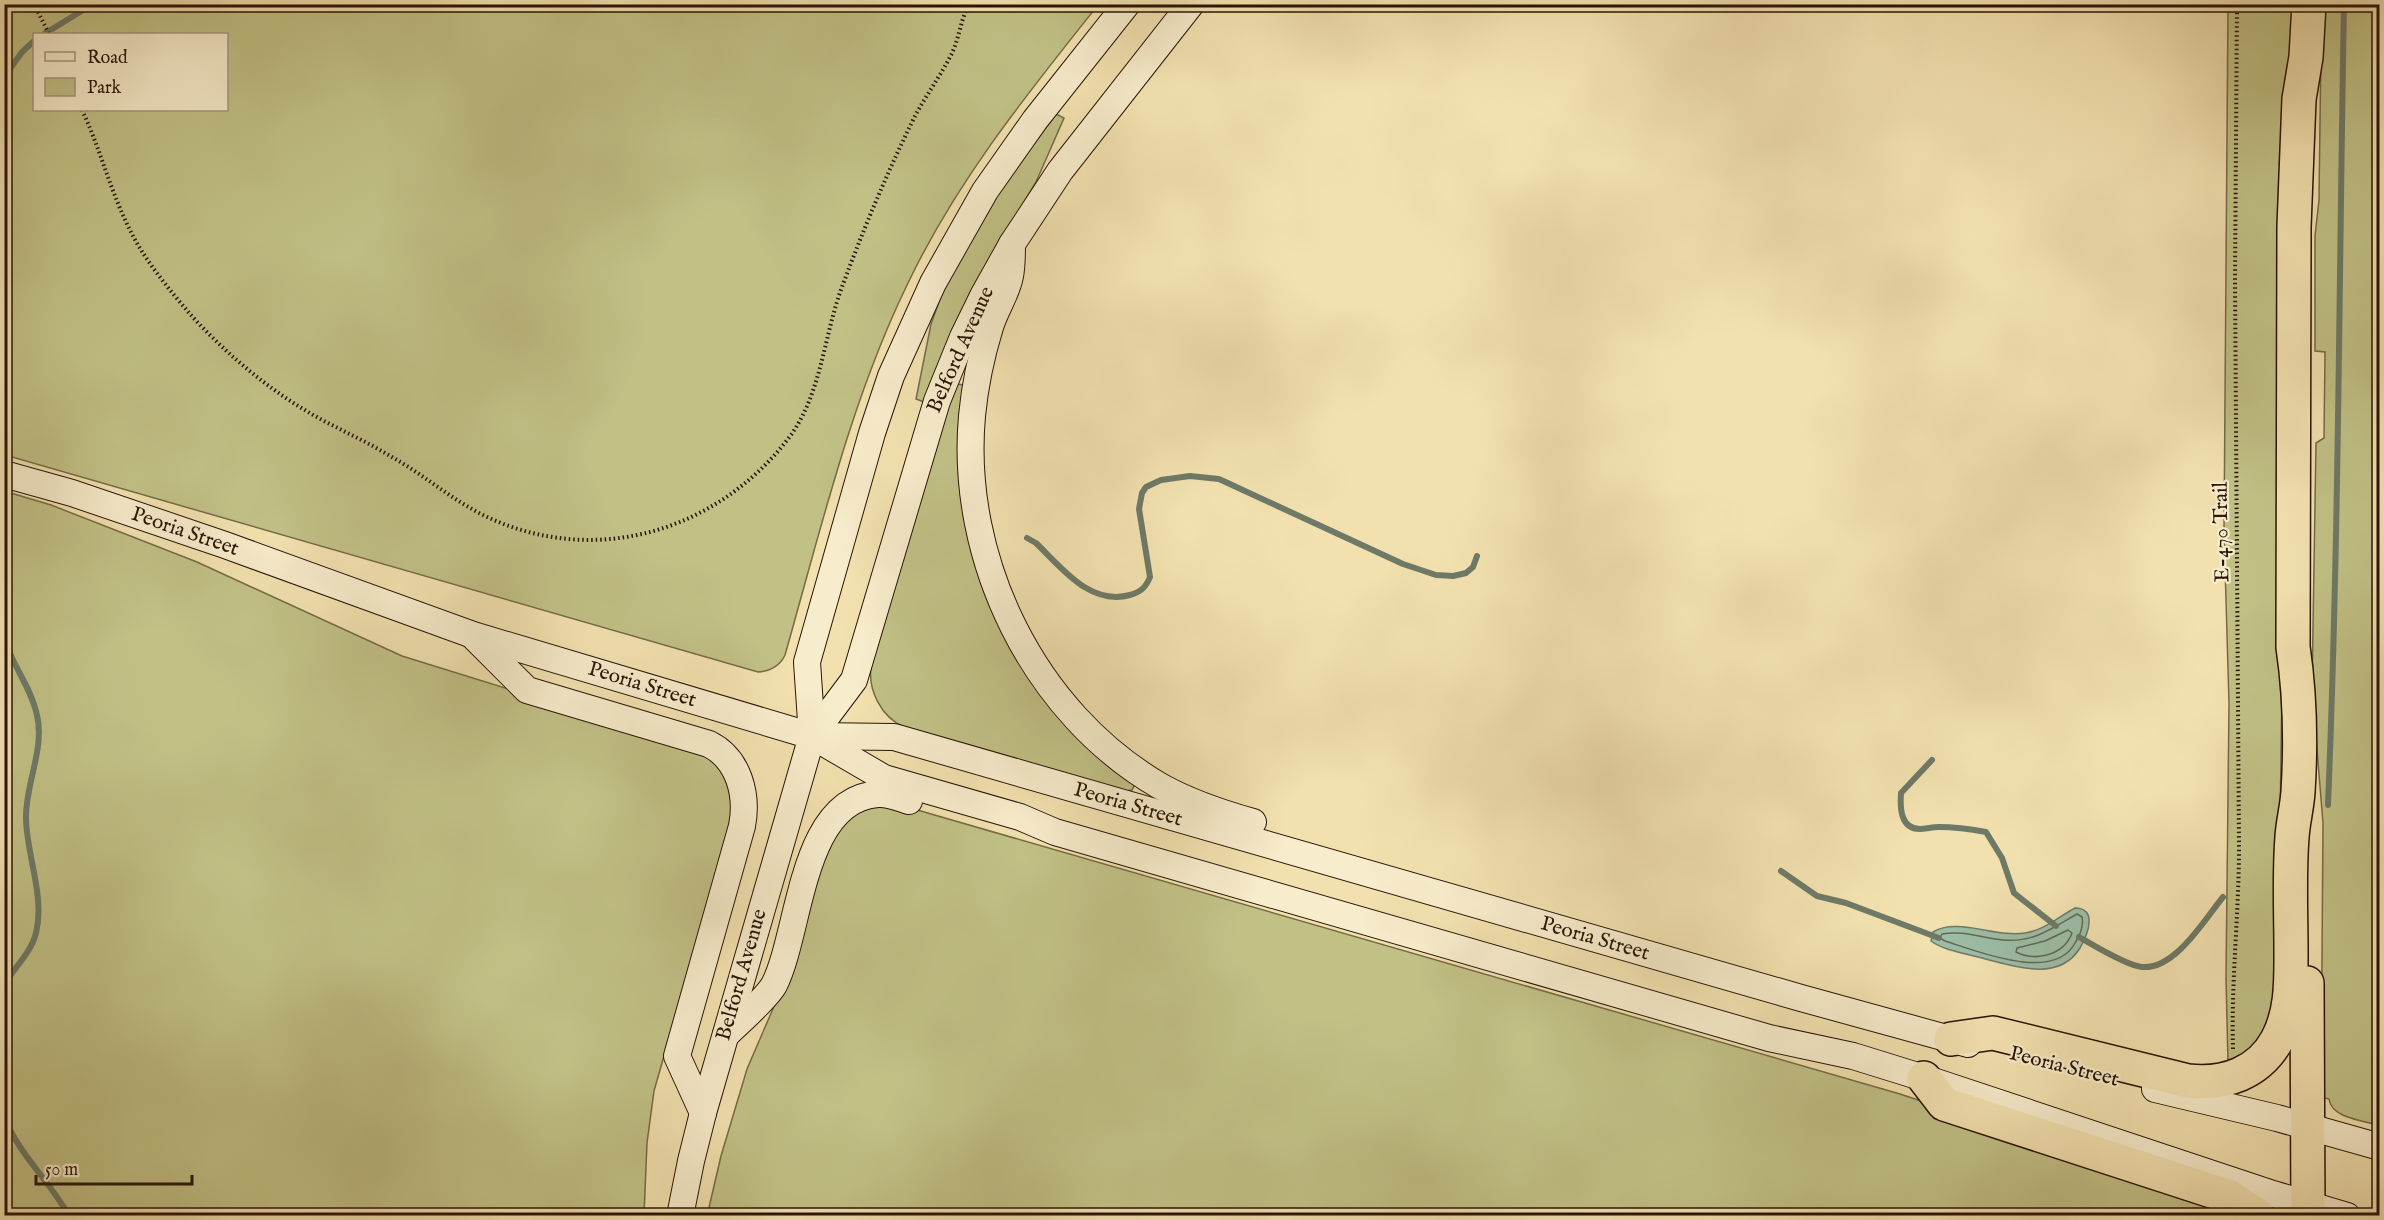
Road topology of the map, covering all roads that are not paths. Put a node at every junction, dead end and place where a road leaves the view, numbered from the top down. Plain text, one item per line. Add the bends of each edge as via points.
1 (1127, 4) edge
2 (1191, 4) edge
3 (2309, 4) edge
4 (1012, 244) junction
5 (4, 474) edge
6 (473, 635) junction
7 (812, 736) junction
8 (2298, 793) junction
9 (1055, 832) junction
10 (1375, 876) junction
11 (724, 1038) junction
12 (1951, 1039) junction
13 (1924, 1078) junction
14 (703, 1113) junction
15 (2307, 1126) junction
16 (2379, 1147) edge
17 (2308, 1210) edge
18 (680, 1215) edge
19 (2258, 1215) edge
20 (2347, 1215) edge

1 - 7 main road, Belford Avenue via 1035,120 985,191 937,275 905,342 881,405 807,662
2 - 4 main road, Belford Avenue via 1060,171
3 - 8 highway via 2299,99 2292,351 2293,647 2298,680
4 - 7 main road, Belford Avenue via 972,319 937,401 854,680
4 - 10 main road via 1010,278 991,324 976,381 970,451 984,549 1007,613 1027,653 1063,703 1090,732 1151,780 1214,810 1345,850
5 - 6 main road, Peoria Street via 72,493
6 - 7 main road, Peoria Street
6 - 14 main road via 527,690 709,744 723,754 737,774 744,797 742,826 677,1056
7 - 9 main road, Peoria Street via 884,778 1020,817
7 - 10 main road, Peoria Street via 894,737
7 - 11 main road, Belford Avenue
8 - 12 highway via 2292,837 2288,1007 2277,1041 2251,1070 2226,1079 2198,1082 1994,1033
8 - 15 highway via 2309,835
9 - 11 main road via 1014,833 884,794 870,795 846,806 829,822 815,846 773,987
9 - 13 main road, Peoria Street via 1556,978
10 - 12 main road, Peoria Street
11 - 14 main road, Belford Avenue
12 - 15 main road, Peoria Street
13 - 17 main road, Peoria Street
13 - 19 highway via 1944,1104 2230,1197
14 - 18 main road, Belford Avenue
15 - 16 main road, Peoria Street
15 - 17 highway
17 - 20 main road, Peoria Street

